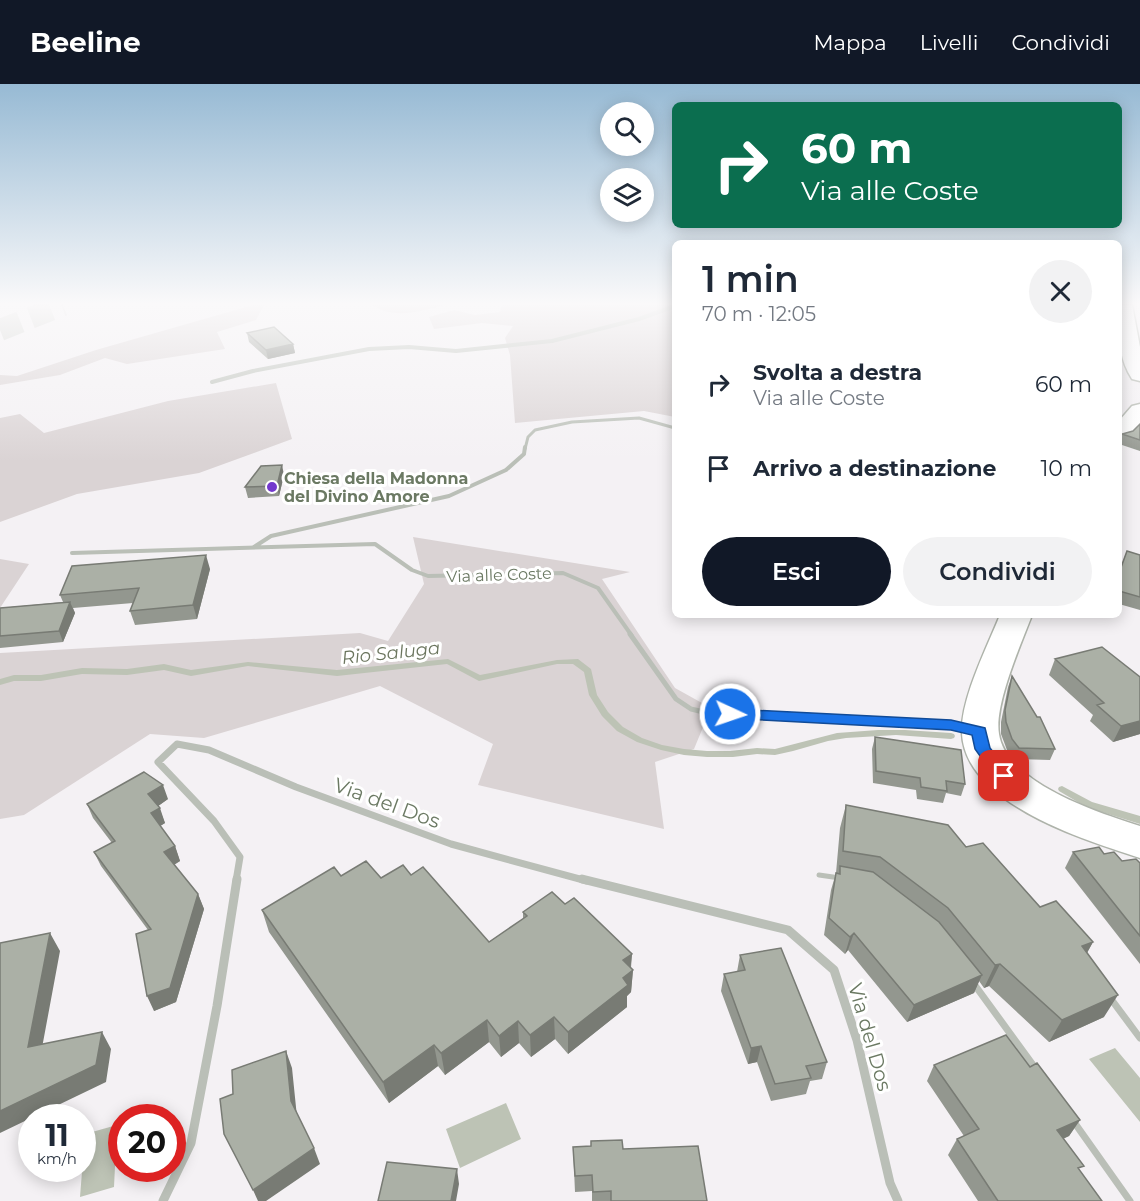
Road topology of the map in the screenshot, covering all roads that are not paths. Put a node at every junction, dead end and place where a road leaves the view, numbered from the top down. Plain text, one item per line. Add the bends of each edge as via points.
1 (326, 357) edge
2 (1133, 357) edge
3 (1140, 374) edge
4 (212, 382) dead end
5 (672, 427) edge
6 (251, 548) junction
7 (72, 553) dead end
8 (1015, 618) edge
9 (980, 732) junction
10 (1140, 842) edge
11 (819, 874) dead end
12 (849, 880) edge
13 (969, 977) edge
14 (1108, 995) edge
15 (1140, 1038) edge
16 (1043, 1078) edge
17 (1070, 1116) edge
18 (164, 1201) edge
19 (898, 1201) edge
20 (1130, 1201) edge

1 - 4 street
2 - 3 street
5 - 6 lane via 627,418 536,429 527,437 524,454 506,470 449,496 271,536
6 - 7 lane, Via alle Coste
6 - 9 lane, Via alle Coste via 375,544 411,573 437,577 563,573 598,588 669,691 691,709 951,725
8 - 9 street via 1000,656
9 - 10 street via 982,749 994,765 1026,793 1063,814
11 - 12 lane
13 - 16 lane
14 - 15 lane
17 - 20 lane
18 - 19 street, Via del Dos via 191,1143 240,856 214,821 158,762 177,744 209,750 451,844 788,930 834,970 857,1040 890,1183

